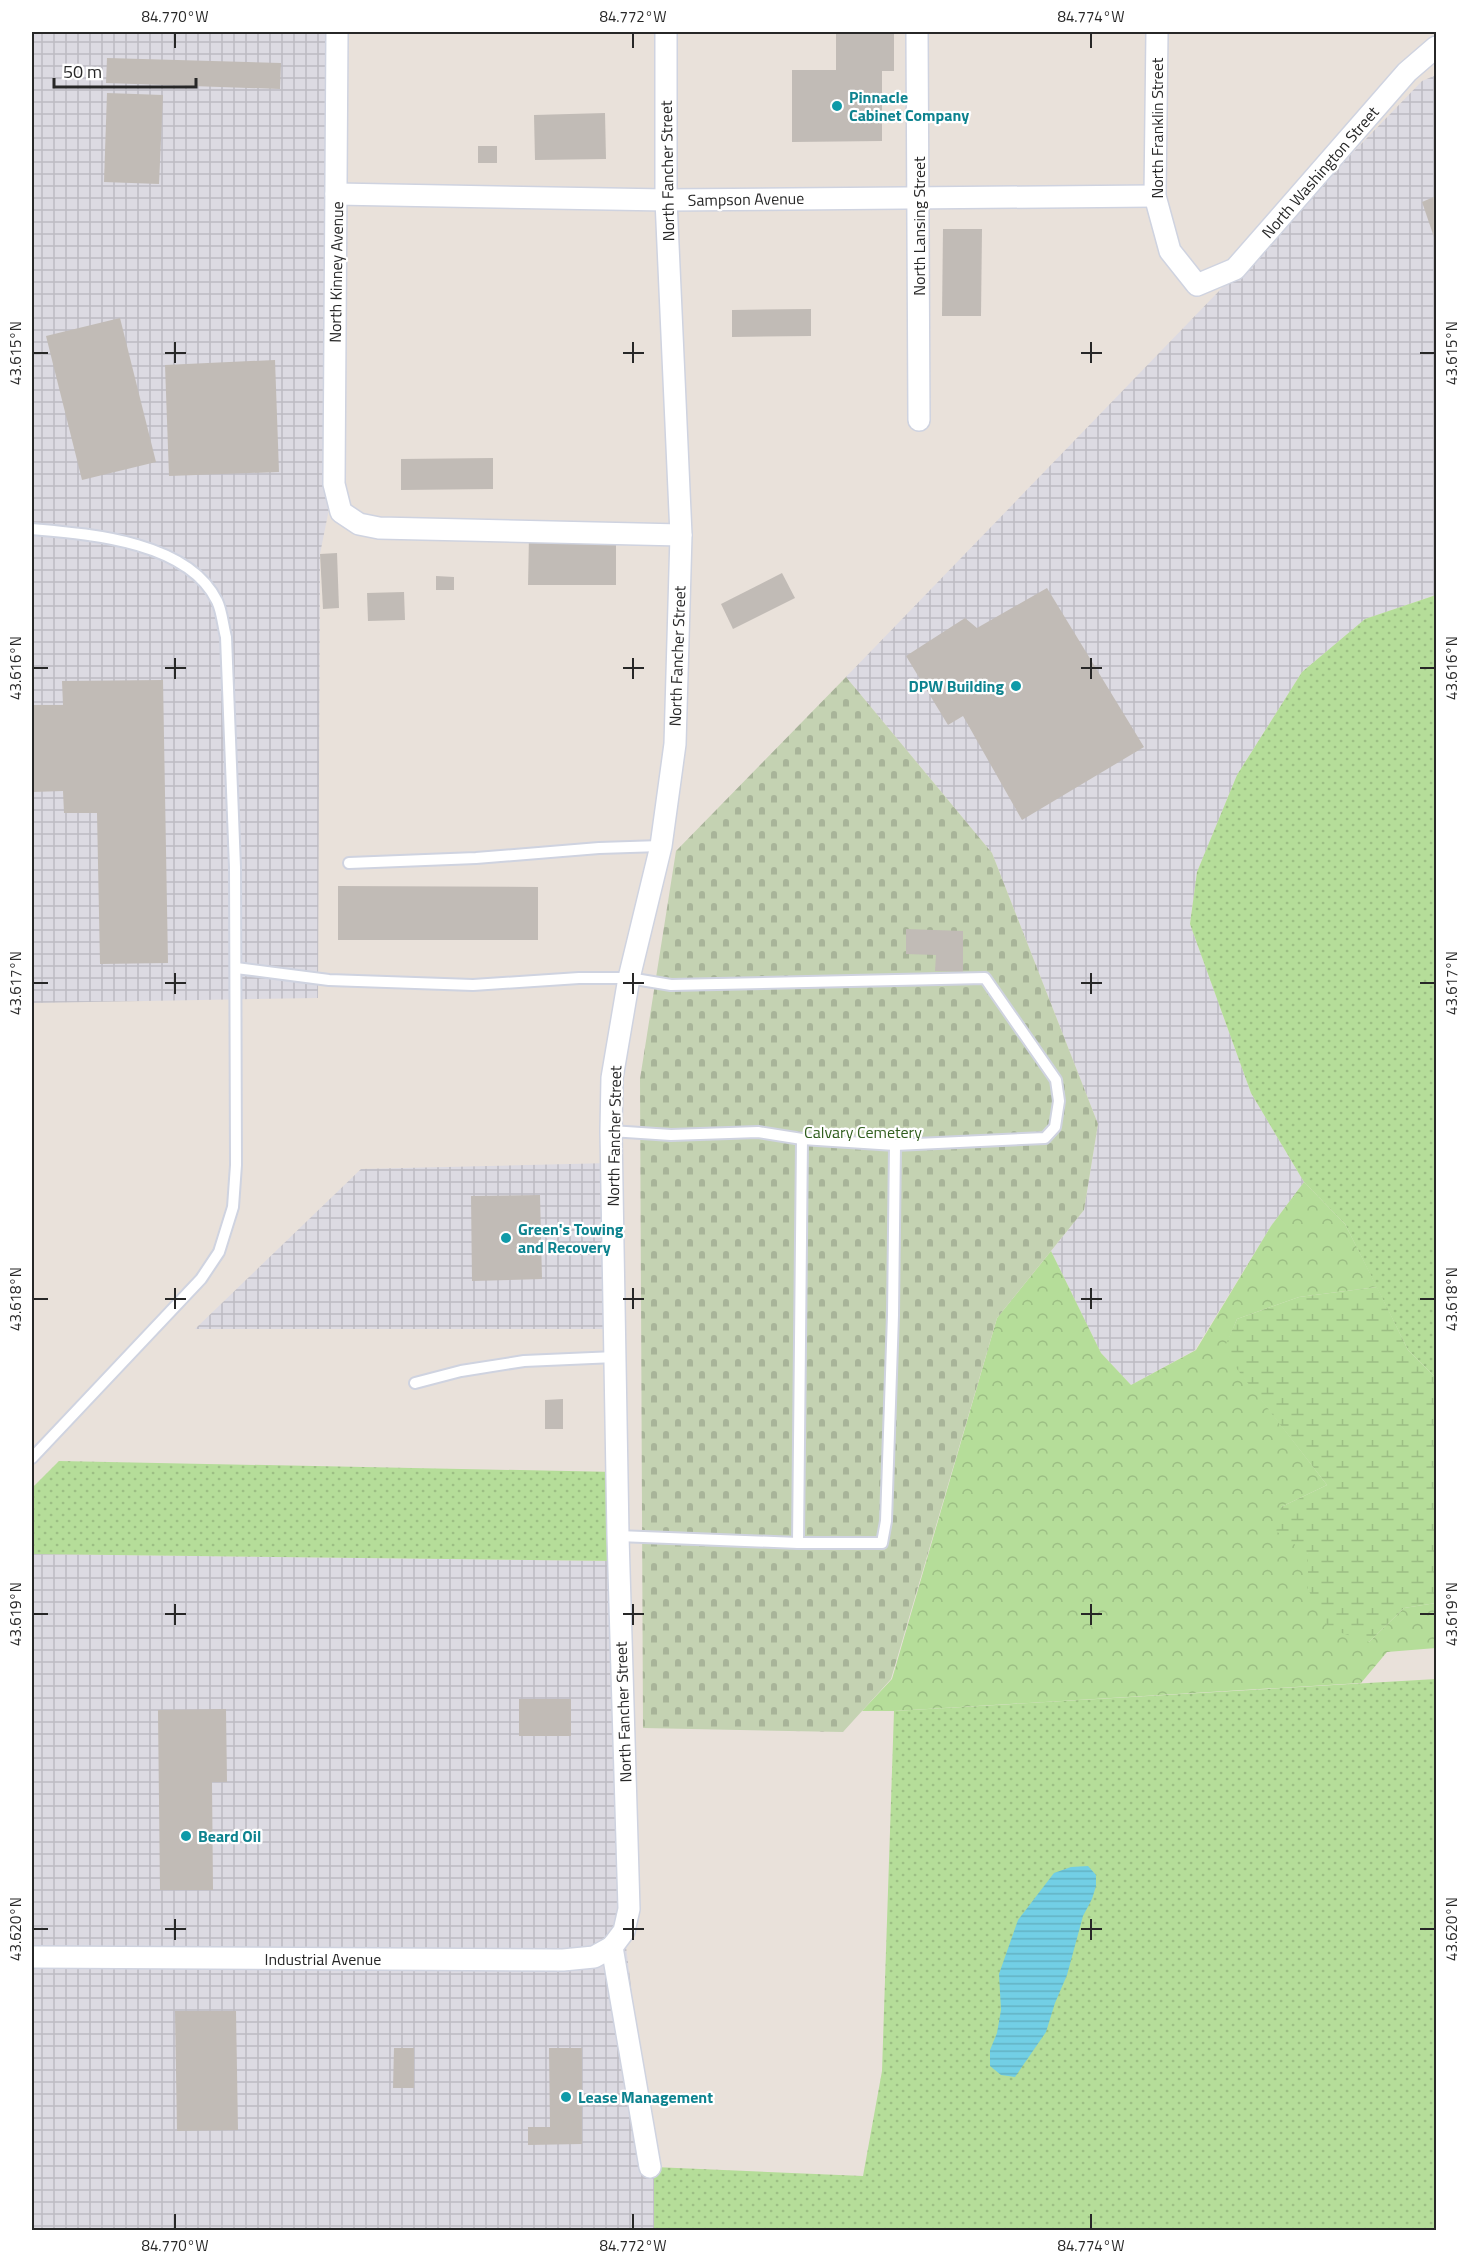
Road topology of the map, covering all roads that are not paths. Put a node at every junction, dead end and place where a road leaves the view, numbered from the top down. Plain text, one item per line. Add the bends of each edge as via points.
1 (337, 32) edge
2 (666, 32) edge
3 (917, 32) edge
4 (1157, 32) edge
5 (1437, 47) edge
6 (336, 194) junction
7 (1155, 196) junction
8 (919, 197) junction
9 (666, 200) junction
10 (1197, 285) joint
11 (919, 420) dead end
12 (32, 529) edge
13 (681, 535) junction
14 (661, 846) junction
15 (349, 863) dead end
16 (236, 968) junction
17 (628, 978) junction
18 (611, 1131) junction
19 (802, 1139) junction
20 (895, 1145) junction
21 (615, 1357) junction
22 (416, 1383) dead end
23 (32, 1458) edge
24 (618, 1536) junction
25 (798, 1543) junction
26 (612, 1947) junction
27 (32, 1957) edge
28 (650, 2167) dead end

1 - 6 street, North Kinney Avenue
2 - 9 street, North Fancher Street
3 - 8 street, North Lansing Street
4 - 7 street, North Franklin Street
5 - 10 street, North Washington Street via 1407,72 1235,269
6 - 9 street, Sampson Avenue
6 - 13 street, North Kinney Avenue via 334,484 342,512 359,524 379,528
7 - 8 street, Sampson Avenue
7 - 10 street, North Franklin Street via 1170,251
8 - 9 street, Sampson Avenue
8 - 11 street, North Lansing Street
9 - 13 street, North Fancher Street
12 - 16 lane via 93,535 160,551 198,576 218,601 226,637
13 - 14 street, North Fancher Street via 675,744
14 - 15 lane
14 - 17 street, North Fancher Street
16 - 17 lane via 329,980 473,985
16 - 23 lane via 236,1165 233,1207 219,1252 193,1288
17 - 18 street, North Fancher Street via 612,1078
17 - 20 lane via 671,985 985,978 1056,1080 1059,1101 1055,1127 1045,1138
18 - 19 lane via 671,1135 758,1132
18 - 21 street, North Fancher Street
19 - 20 lane
19 - 25 lane
20 - 25 lane via 892,1338 882,1543
21 - 22 lane via 524,1361
21 - 24 street, North Fancher Street
24 - 25 lane
24 - 26 street, North Fancher Street via 629,1909 624,1931
26 - 27 street, Industrial Avenue via 594,1957 563,1960
26 - 28 street

